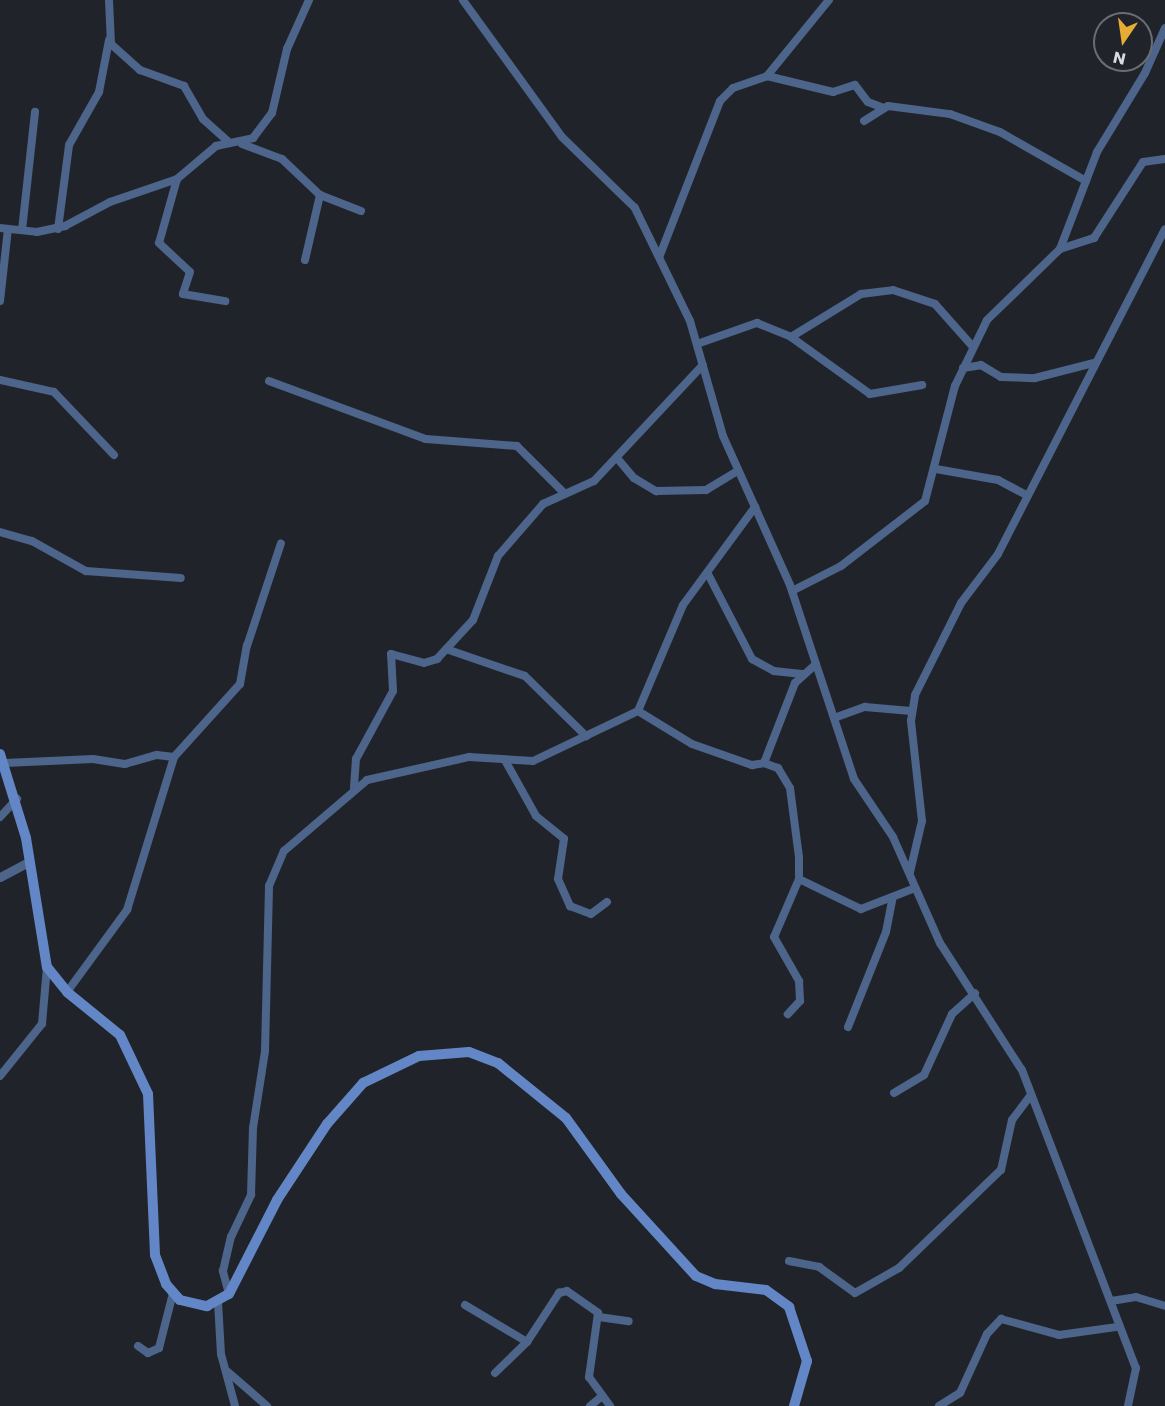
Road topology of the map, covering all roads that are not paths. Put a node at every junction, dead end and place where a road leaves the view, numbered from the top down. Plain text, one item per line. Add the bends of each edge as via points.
1 (109, 0) edge
2 (309, 0) edge
3 (463, 0) edge
4 (829, 0) edge
5 (1165, 28) edge
6 (109, 40) junction
7 (767, 76) junction
8 (884, 108) junction
9 (35, 112) dead end
10 (864, 122) dead end
11 (230, 143) junction
12 (242, 144) junction
13 (1165, 159) edge
14 (177, 179) junction
15 (1086, 181) junction
16 (320, 195) junction
17 (361, 212) dead end
18 (4, 229) edge
19 (58, 229) junction
20 (1165, 229) edge
21 (22, 230) junction
22 (1060, 249) junction
23 (660, 255) junction
24 (305, 260) dead end
25 (0, 301) edge
26 (225, 301) dead end
27 (791, 337) junction
28 (698, 344) junction
29 (973, 347) junction
30 (1094, 363) junction
31 (703, 365) junction
32 (963, 368) junction
33 (0, 380) edge
34 (269, 381) dead end
35 (922, 385) dead end
36 (114, 455) dead end
37 (617, 458) junction
38 (936, 469) junction
39 (738, 471) junction
40 (564, 493) junction
41 (1026, 495) junction
42 (755, 507) junction
43 (0, 532) edge
44 (281, 543) dead end
45 (708, 574) junction
46 (181, 578) dead end
47 (792, 591) junction
48 (446, 649) junction
49 (816, 664) junction
50 (802, 674) junction
51 (638, 711) junction
52 (910, 711) junction
53 (834, 718) junction
54 (586, 736) junction
55 (174, 757) junction
56 (3, 759) edge
57 (506, 762) junction
58 (764, 763) junction
59 (354, 787) junction
60 (16, 799) junction
61 (0, 817) edge
62 (28, 862) junction
63 (910, 873) junction
64 (0, 877) edge
65 (799, 879) junction
66 (915, 888) junction
67 (892, 900) junction
68 (607, 903) dead end
69 (47, 967) junction
70 (68, 992) junction
71 (975, 993) junction
72 (788, 1014) dead end
73 (848, 1027) dead end
74 (0, 1076) edge
75 (894, 1093) dead end
76 (1031, 1095) junction
77 (789, 1261) dead end
78 (173, 1293) junction
79 (230, 1294) junction
80 (1111, 1301) junction
81 (218, 1302) junction
82 (465, 1305) dead end
83 (1165, 1306) edge
84 (599, 1317) junction
85 (629, 1322) dead end
86 (1117, 1327) junction
87 (527, 1342) junction
88 (138, 1346) dead end
89 (226, 1371) junction
90 (495, 1373) dead end
91 (601, 1397) junction
92 (235, 1406) edge
93 (267, 1406) edge
94 (590, 1406) edge
95 (610, 1406) edge
96 (794, 1406) edge
97 (939, 1406) edge
98 (1128, 1406) edge

1 - 6 street
2 - 12 street via 287,49 269,119
3 - 23 street via 562,137 624,193
4 - 7 street
5 - 15 street
6 - 11 street via 140,70 184,86 199,113
6 - 19 street via 99,92 69,145
7 - 8 street via 833,92 855,85 868,102
7 - 23 street via 733,88 720,101
8 - 10 street
8 - 15 street via 965,119
9 - 21 street
11 - 12 street
11 - 14 street via 216,146
12 - 16 street via 282,159
13 - 22 street via 1143,162 1094,238
14 - 19 street
14 - 26 street via 159,243 190,272 183,294
15 - 22 street
16 - 17 street
16 - 24 street
18 - 21 street
18 - 25 street
19 - 21 street
20 - 30 street
22 - 29 street via 996,305
23 - 28 street
27 - 28 street via 757,323
27 - 29 street via 861,294 892,290 935,304
27 - 35 street via 870,394
28 - 31 street
29 - 32 street
30 - 32 street via 1035,378 1001,378 981,365
30 - 41 street
31 - 37 street
31 - 39 street via 717,420
32 - 38 street
33 - 36 street via 54,392
34 - 40 street via 426,439 517,446
37 - 39 street via 634,478 656,491 706,490
37 - 40 street via 583,488
38 - 41 street via 998,480
38 - 47 street via 930,490 917,509 841,566
39 - 42 street
40 - 48 street via 543,504 498,556 473,620
41 - 52 street via 998,554 961,603
42 - 45 street
42 - 47 street
43 - 46 street via 32,541 86,571
44 - 55 street via 247,646 240,684
45 - 50 street via 752,659 774,671
45 - 51 street via 683,605
47 - 49 street
48 - 54 street via 525,676
48 - 59 street via 424,663 391,654 393,691 356,759
49 - 50 street
49 - 53 street
50 - 58 street
51 - 54 street
51 - 58 street via 692,744 753,765
52 - 53 street via 865,707
52 - 63 street via 922,821
53 - 63 street via 854,778
54 - 57 street via 533,761
55 - 56 street via 157,755 125,764 93,759
55 - 70 street via 127,910
56 - 60 main road
57 - 59 street via 478,757 426,764
57 - 68 street via 536,816 564,839 558,879 570,906 591,914
58 - 65 street via 778,768 790,788
59 - 79 street via 284,851 269,886 265,1051 253,1128 251,1195 231,1237 223,1271
60 - 61 street
60 - 62 main road
62 - 64 street
62 - 69 main road
63 - 66 street
65 - 67 street via 852,908 867,910
65 - 72 street via 774,937 800,981 800,1001
66 - 67 street
66 - 71 street via 940,943
67 - 73 street via 886,932
69 - 70 main road
69 - 74 street via 42,1024
70 - 78 main road via 120,1035 148,1094 155,1255
71 - 75 street via 952,1014 924,1075
71 - 76 street via 1011,1047
76 - 77 street via 1012,1120 1001,1170 899,1268 855,1293 819,1267
76 - 80 street
78 - 81 main road via 200,1306
78 - 88 street via 159,1348 152,1353
79 - 81 main road
79 - 96 main road via 277,1200 363,1083 427,1054 469,1052 498,1063 566,1118 621,1194 696,1276 715,1284 766,1290 789,1307 807,1360
80 - 83 street via 1136,1297
80 - 86 street
81 - 89 street
82 - 87 street
84 - 85 street
84 - 87 street via 594,1307 561,1291
84 - 91 street via 588,1377
86 - 97 street via 1059,1335 1001,1319 987,1334 960,1393
86 - 98 street via 1136,1368
87 - 90 street
89 - 92 street
89 - 93 street
91 - 94 street
91 - 95 street

